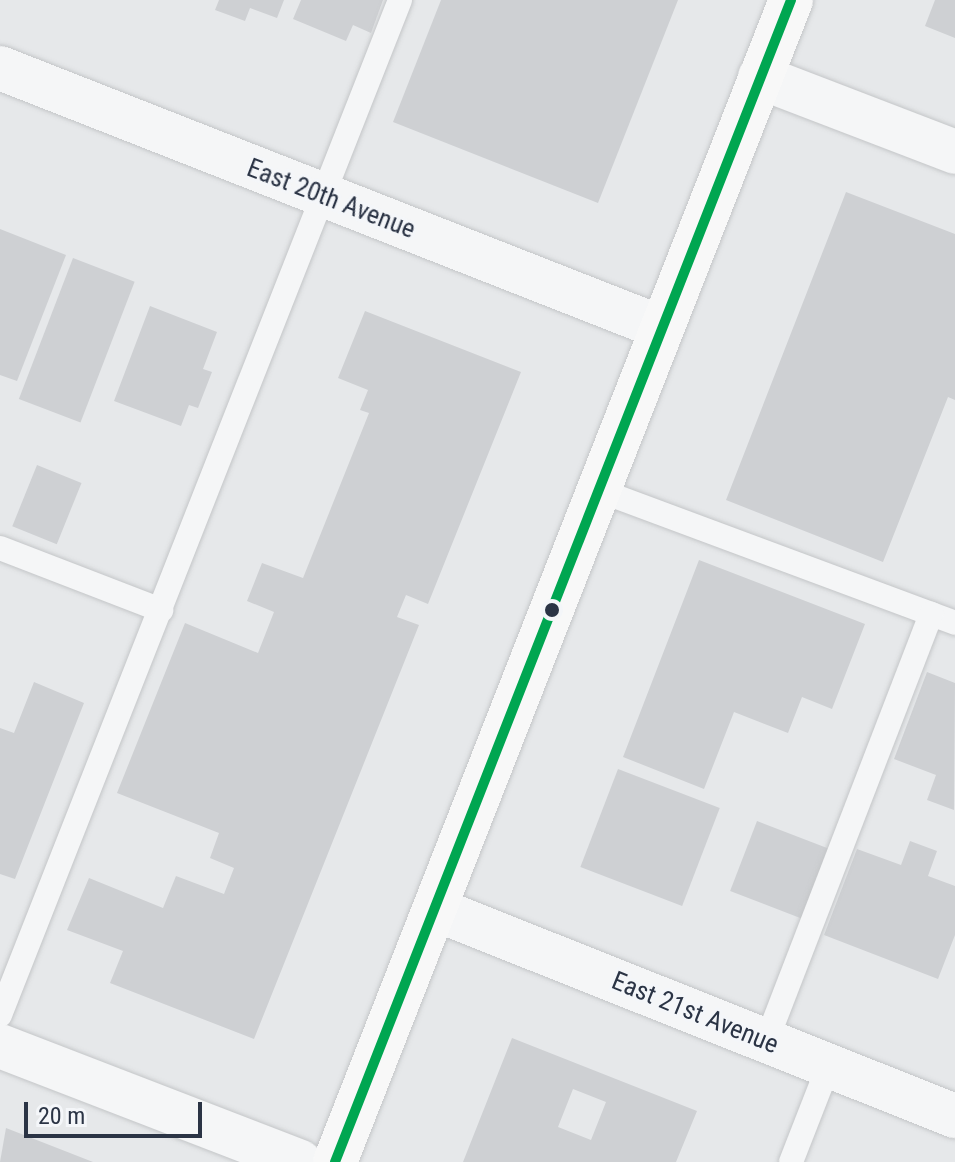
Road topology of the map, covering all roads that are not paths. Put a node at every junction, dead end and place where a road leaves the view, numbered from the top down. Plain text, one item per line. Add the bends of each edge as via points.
1 (400, 0) edge
2 (791, 0) edge
3 (0, 68) edge
4 (760, 77) junction
5 (955, 152) edge
6 (322, 197) junction
7 (662, 328) junction
8 (598, 490) junction
9 (0, 548) edge
10 (161, 610) junction
11 (931, 614) junction
12 (955, 623) edge
13 (435, 909) junction
14 (0, 1015) edge
15 (766, 1042) junction
16 (0, 1046) edge
17 (828, 1067) junction
18 (955, 1116) edge
19 (300, 1162) edge
20 (335, 1162) edge
21 (791, 1162) edge

1 - 6 lane
2 - 4 main road
3 - 6 street, East 20th Avenue
4 - 5 street
4 - 7 main road
6 - 7 street, East 20th Avenue
6 - 10 lane
7 - 8 main road
8 - 11 lane
8 - 13 main road
9 - 10 lane
10 - 14 lane
11 - 12 lane
11 - 15 lane
13 - 15 street, East 21st Avenue
13 - 20 main road
15 - 17 street, East 21st Avenue
16 - 19 street
17 - 18 street, East 21st Avenue
17 - 21 lane

